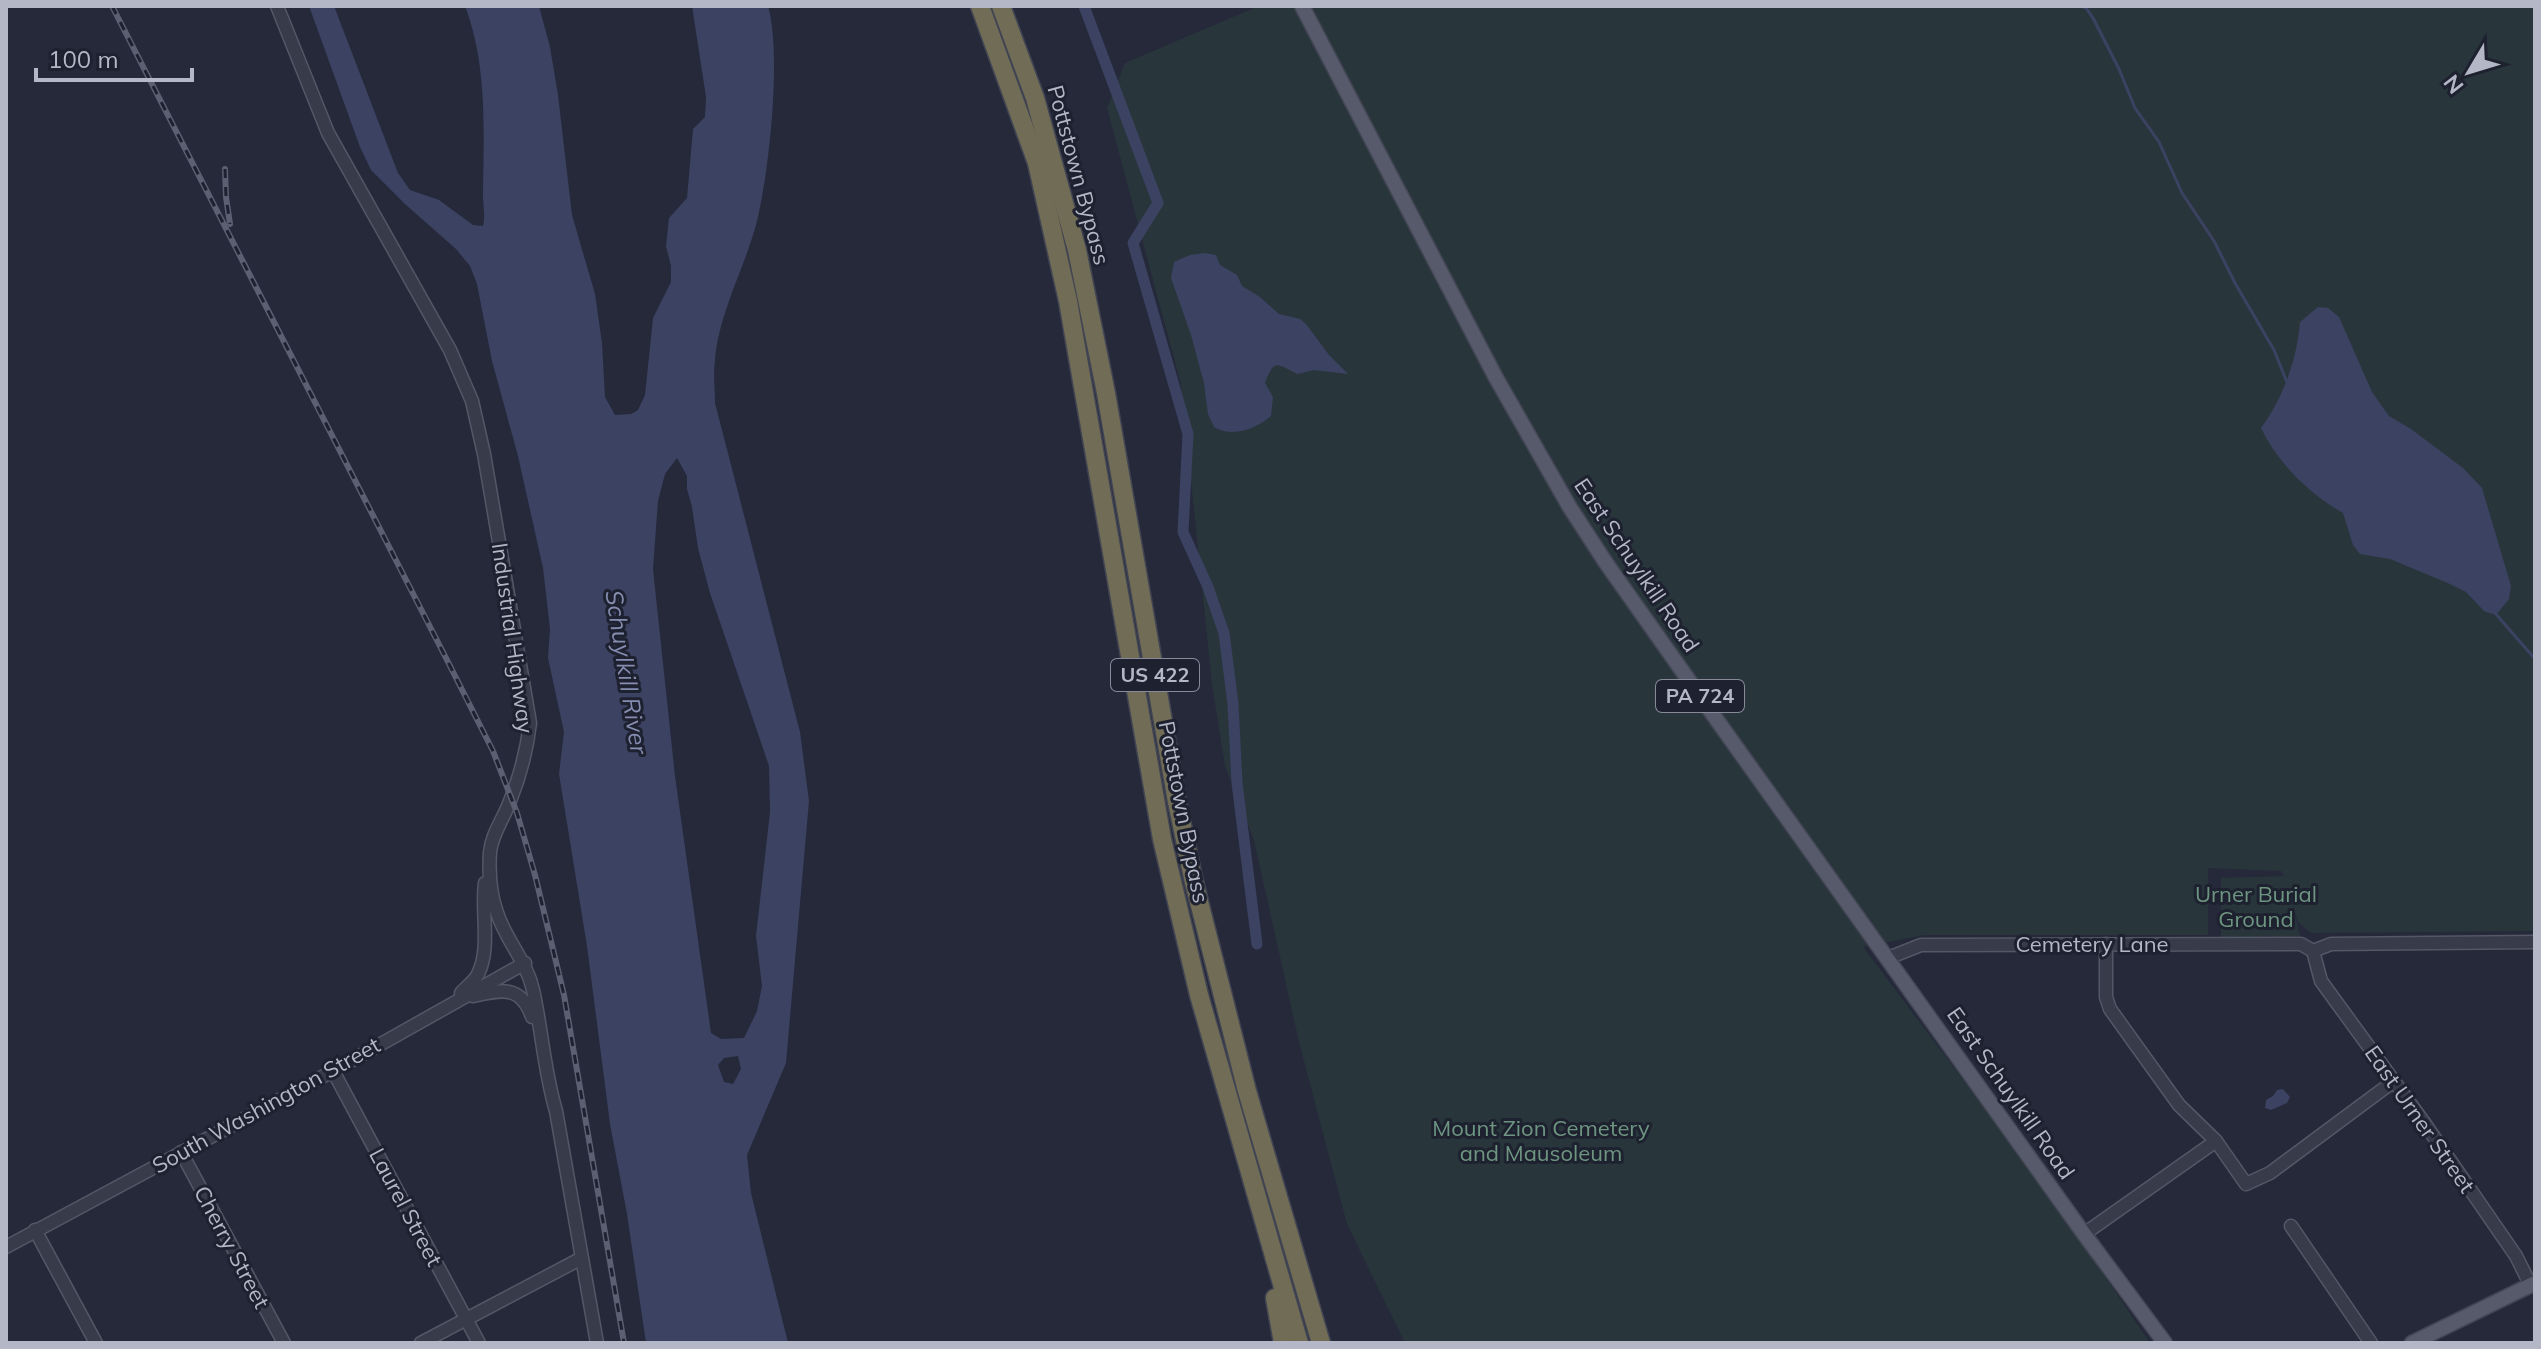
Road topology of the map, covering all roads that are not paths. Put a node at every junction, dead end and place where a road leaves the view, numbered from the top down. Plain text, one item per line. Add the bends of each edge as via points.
1 (277, 6) edge
2 (980, 6) edge
3 (1001, 6) edge
4 (1302, 6) edge
5 (490, 849) junction
6 (2535, 942) edge
7 (2106, 944) junction
8 (2313, 951) junction
9 (1888, 958) junction
10 (525, 963) junction
11 (455, 1001) junction
12 (541, 1043) junction
13 (333, 1071) junction
14 (2394, 1081) junction
15 (2216, 1141) junction
16 (181, 1152) junction
17 (2291, 1226) dead end
18 (35, 1230) junction
19 (2084, 1234) junction
20 (1269, 1243) junction
21 (6, 1247) edge
22 (580, 1259) junction
23 (2533, 1284) edge
24 (466, 1319) junction
25 (96, 1343) edge
26 (284, 1343) edge
27 (421, 1343) edge
28 (479, 1343) edge
29 (597, 1343) edge
30 (1283, 1343) edge
31 (1299, 1343) edge
32 (1321, 1343) edge
33 (2165, 1343) edge
34 (2371, 1343) edge
35 (2412, 1343) edge

1 - 5 street, Industrial Highway via 328,133 450,350 472,401 530,723 524,760
2 - 20 highway, Pottstown Bypass / US 422 via 1037,163 1068,301 1162,839 1199,995
3 - 32 highway, Pottstown Bypass / US 422 via 1035,98 1077,250 1193,878 1247,1091
4 - 9 main road, East Schuylkill Road / PA 724 via 1495,376 1569,506
5 - 10 street, Industrial Highway via 495,910
5 - 11 street via 482,906 485,946 478,975
6 - 8 street, Cemetery Lane via 2331,944
7 - 8 street, Cemetery Lane via 2301,944
7 - 9 street, Cemetery Lane via 1921,945
7 - 15 street via 2110,1009 2179,1105
8 - 14 street, East Urner Street via 2321,981
9 - 19 main road, East Schuylkill Road / PA 724
10 - 11 street, South Washington Street
10 - 12 street, Industrial Highway
11 - 12 street via 505,989 529,1008
11 - 13 street, South Washington Street
12 - 22 street, Industrial Highway
13 - 16 street, South Washington Street
13 - 24 street, Laurel Street
14 - 15 street via 2270,1173 2246,1184
14 - 23 street, East Urner Street
15 - 19 street
16 - 18 street, South Washington Street
16 - 26 street, Cherry Street
17 - 34 street
18 - 21 street, South Washington Street
18 - 25 street
19 - 33 main road, East Schuylkill Road / PA 724
20 - 30 highway
20 - 31 highway, Pottstown Bypass / US 422
22 - 24 street
22 - 29 street, Industrial Highway
23 - 35 main road
24 - 27 street
24 - 28 street, Laurel Street

